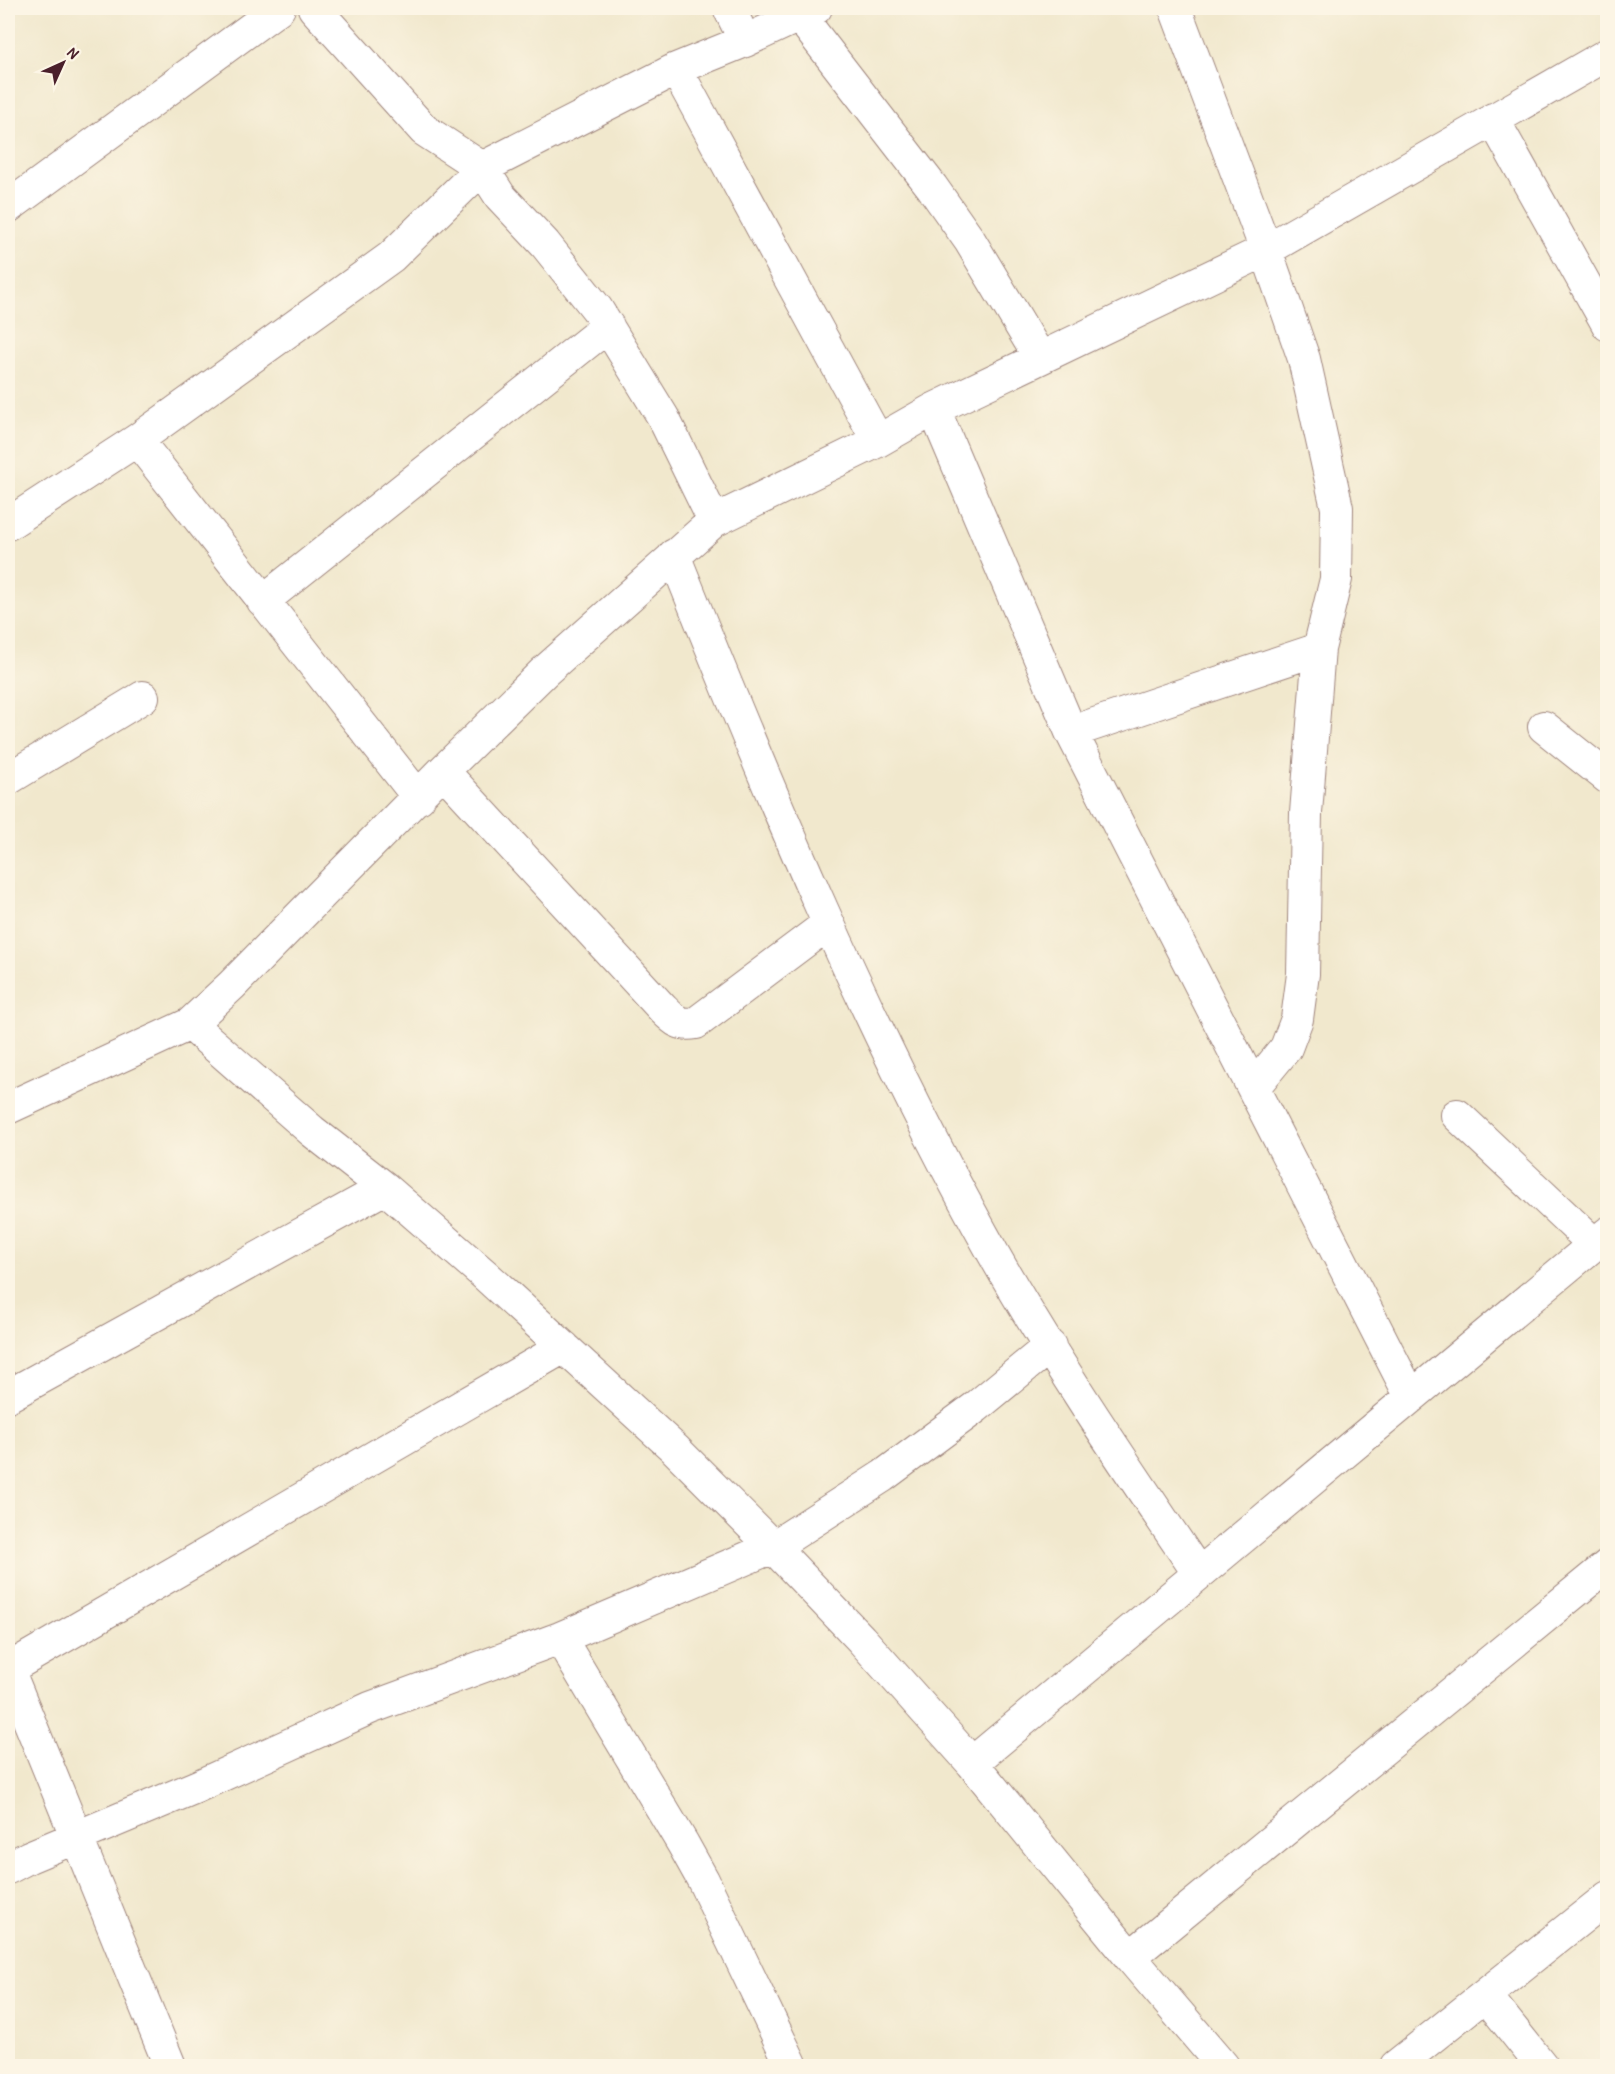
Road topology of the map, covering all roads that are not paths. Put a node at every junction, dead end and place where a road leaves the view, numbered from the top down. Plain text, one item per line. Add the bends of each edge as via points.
1 (279, 8) edge
2 (314, 8) edge
3 (729, 8) edge
4 (1175, 8) edge
5 (808, 11) edge
6 (745, 41) junction
7 (1608, 54) edge
8 (676, 69) junction
9 (1493, 119) junction
10 (482, 168) junction
11 (8, 207) edge
12 (1266, 250) junction
13 (1608, 325) edge
14 (608, 326) junction
15 (1040, 358) junction
16 (934, 409) junction
17 (137, 440) junction
18 (878, 441) junction
19 (714, 521) junction
20 (8, 524) edge
21 (674, 555) junction
22 (263, 601) junction
23 (1319, 649) junction
24 (143, 697) dead end
25 (1544, 727) dead end
26 (1071, 732) junction
27 (443, 771) junction
28 (1608, 777) edge
29 (8, 779) edge
30 (419, 798) junction
31 (828, 924) junction
32 (190, 1024) junction
33 (1253, 1088) junction
34 (8, 1108) edge
35 (1457, 1114) dead end
36 (385, 1188) junction
37 (1601, 1238) edge
38 (1050, 1346) junction
39 (564, 1347) junction
40 (8, 1396) edge
41 (1411, 1397) junction
42 (773, 1547) junction
43 (1608, 1565) edge
44 (1199, 1574) junction
45 (560, 1638) junction
46 (8, 1669) edge
47 (972, 1764) junction
48 (78, 1838) junction
49 (8, 1869) edge
50 (1608, 1897) edge
51 (1130, 1957) junction
52 (1486, 1996) junction
53 (170, 2067) edge
54 (792, 2067) edge
55 (1223, 2067) edge
56 (1396, 2067) edge
57 (1542, 2067) edge

1 - 11 street
2 - 10 street via 424,130
3 - 6 street
4 - 12 street
5 - 6 street
5 - 15 street via 970,241
6 - 8 street
7 - 9 street
8 - 10 street
8 - 18 street
9 - 12 street
9 - 13 street
10 - 14 street via 500,196 545,244
10 - 17 street via 391,257
12 - 15 street
12 - 23 street via 1304,359 1337,508 1336,579
14 - 19 street via 663,417
14 - 22 street
15 - 16 street
16 - 18 street
16 - 26 street
17 - 20 street
17 - 22 street
18 - 19 street
19 - 21 street
21 - 27 street via 544,672
21 - 31 street
22 - 30 street
23 - 26 street
23 - 33 street via 1306,813 1303,974 1297,1019 1286,1048
24 - 29 street
25 - 28 street
26 - 33 street
27 - 30 street
27 - 31 street via 662,1008 685,1025 696,1023
30 - 32 street
31 - 38 street via 937,1149 994,1255
32 - 34 street
32 - 36 street via 312,1131
33 - 41 street
35 - 37 street
36 - 39 street
36 - 40 street
37 - 41 street
38 - 42 street via 883,1476
38 - 44 street
39 - 42 street via 675,1449
39 - 46 street
41 - 44 street
42 - 45 street
42 - 47 street
43 - 51 street
44 - 47 street
45 - 48 street via 370,1708
45 - 54 street via 703,1880
46 - 48 street
47 - 51 street
48 - 49 street
48 - 53 street
50 - 52 street
51 - 55 street
52 - 56 street
52 - 57 street

